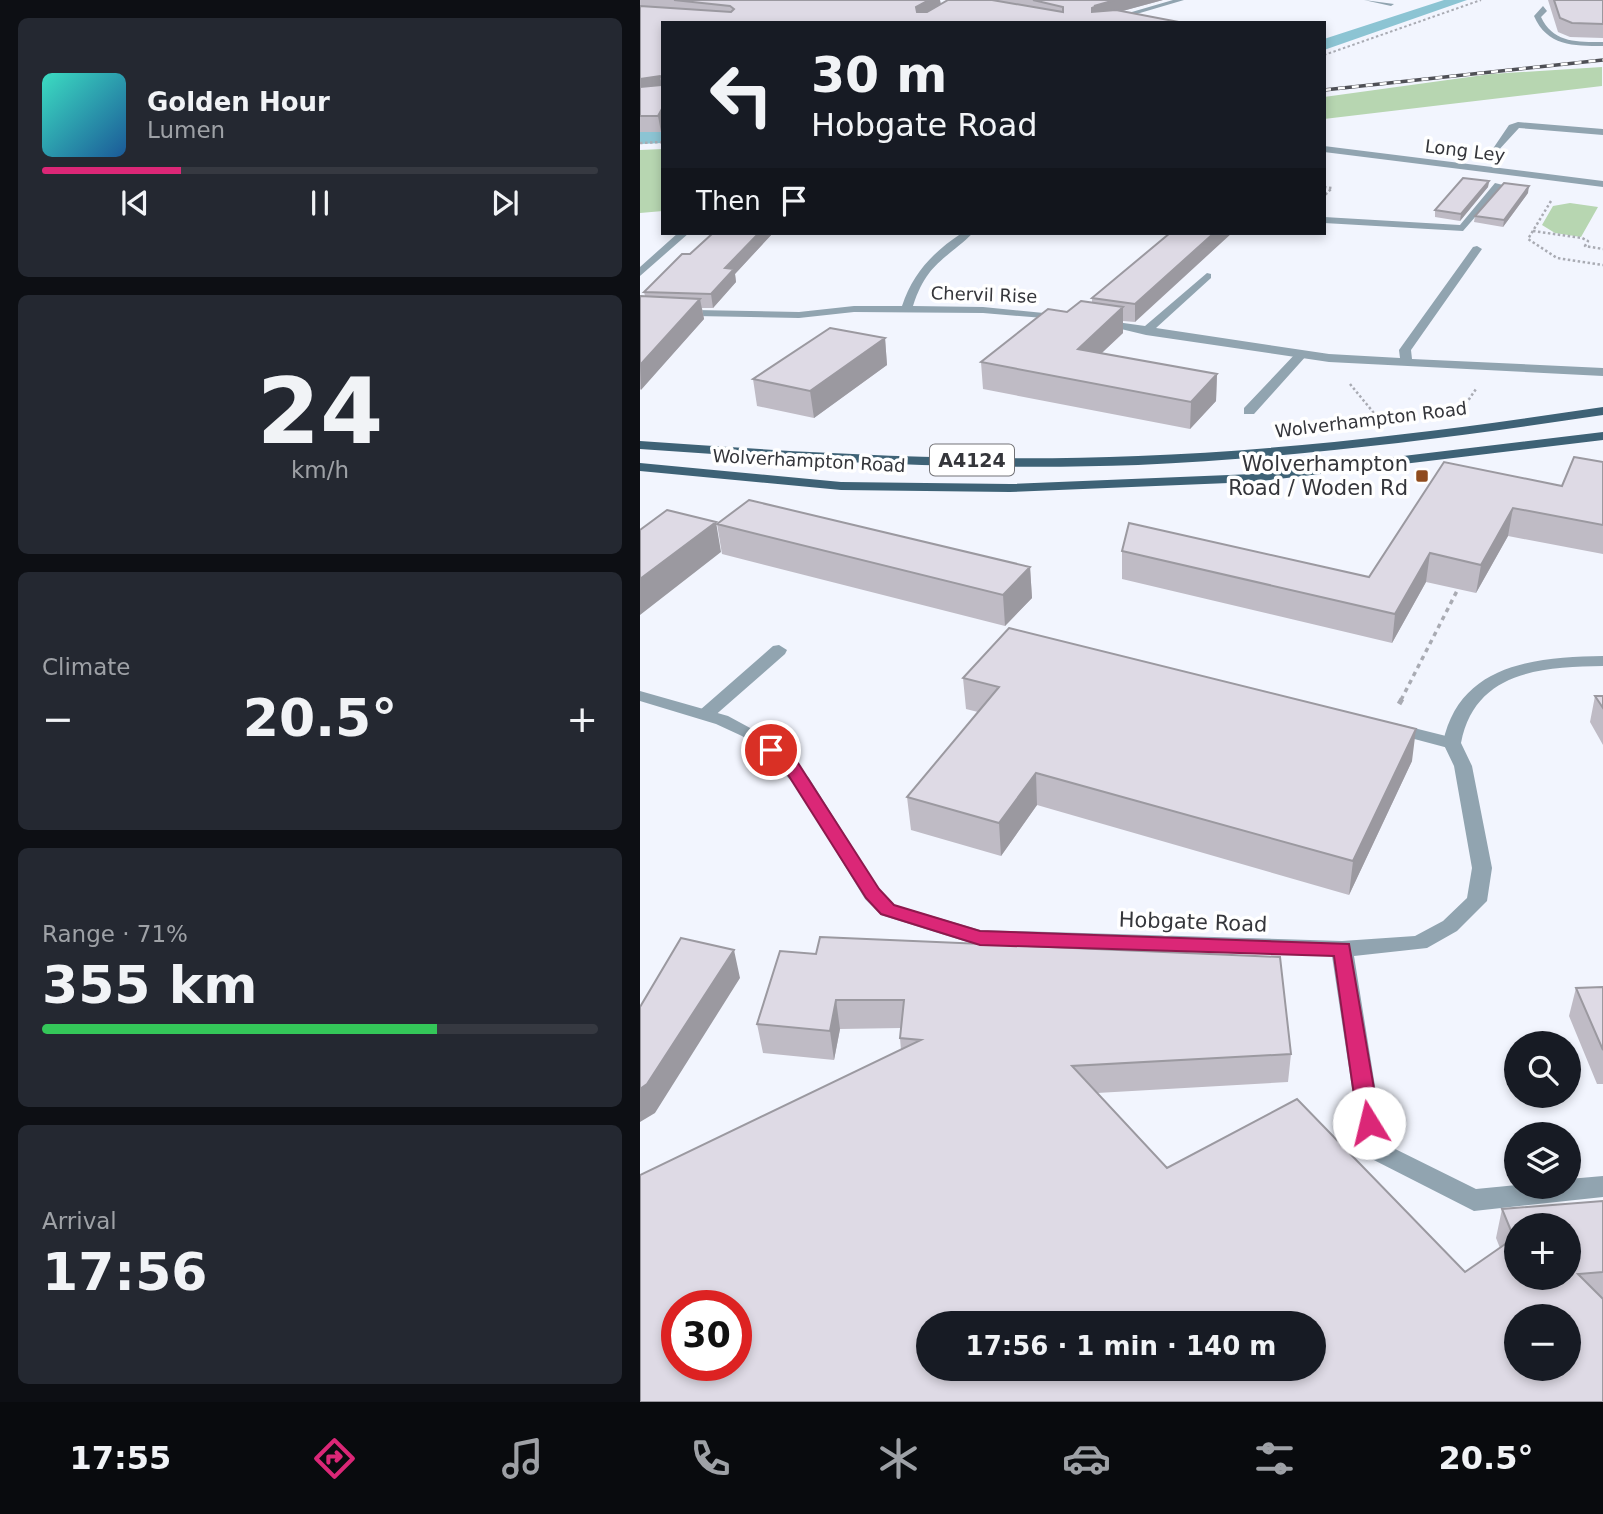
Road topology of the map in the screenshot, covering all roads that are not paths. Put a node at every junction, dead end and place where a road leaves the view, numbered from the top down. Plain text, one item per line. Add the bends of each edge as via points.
1 (1181, 0) edge
2 (1367, 0) edge
3 (1391, 4) dead end
4 (1543, 8) dead end
5 (1130, 13) junction
6 (1155, 18) edge
7 (1104, 21) edge
8 (1602, 44) edge
9 (1602, 132) edge
10 (1326, 149) edge
11 (1493, 150) dead end
12 (1602, 184) edge
13 (1498, 185) edge
14 (1326, 220) edge
15 (682, 235) edge
16 (965, 235) edge
17 (1477, 249) dead end
18 (640, 273) edge
19 (1207, 276) dead end
20 (906, 310) junction
21 (640, 312) edge
22 (1146, 331) junction
23 (1301, 355) junction
24 (1407, 365) junction
25 (1602, 372) edge
26 (1249, 411) dead end
27 (1602, 411) edge
28 (1602, 436) edge
29 (640, 445) edge
30 (640, 467) edge
31 (779, 650) dead end
32 (1602, 661) edge
33 (640, 695) edge
34 (706, 714) junction
35 (1372, 723) edge
36 (1452, 743) junction
37 (1342, 949) junction
38 (1602, 1186) edge

1 - 5 street
2 - 3 street
4 - 8 street via 1537,16 1541,28 1554,40
5 - 6 street
5 - 7 street
9 - 11 street via 1518,125
10 - 12 street, Long Ley
13 - 14 street via 1463,228
15 - 18 street
16 - 20 street via 938,253 915,279
17 - 24 street via 1405,350
19 - 22 street
20 - 21 street, Chervil Rise via 799,315
20 - 22 street, Chervil Rise via 983,310
22 - 23 street, Chervil Rise
23 - 24 street, Chervil Rise
23 - 26 street
24 - 25 street, Chervil Rise
27 - 29 main road, Wolverhampton Road / A4124 via 1206,457 864,459
28 - 30 main road, Wolverhampton Road / A4124 via 1253,478 1010,488 841,486
31 - 34 street
32 - 36 street via 1522,668 1495,680 1460,712
33 - 34 street, Hobgate Road
34 - 37 street, Hobgate Road via 750,733 792,767 872,894 888,910 980,938
35 - 36 street
36 - 37 street, Hobgate Road via 1463,766 1482,868 1477,901 1450,926 1419,943
37 - 38 street via 1373,1148 1474,1200

